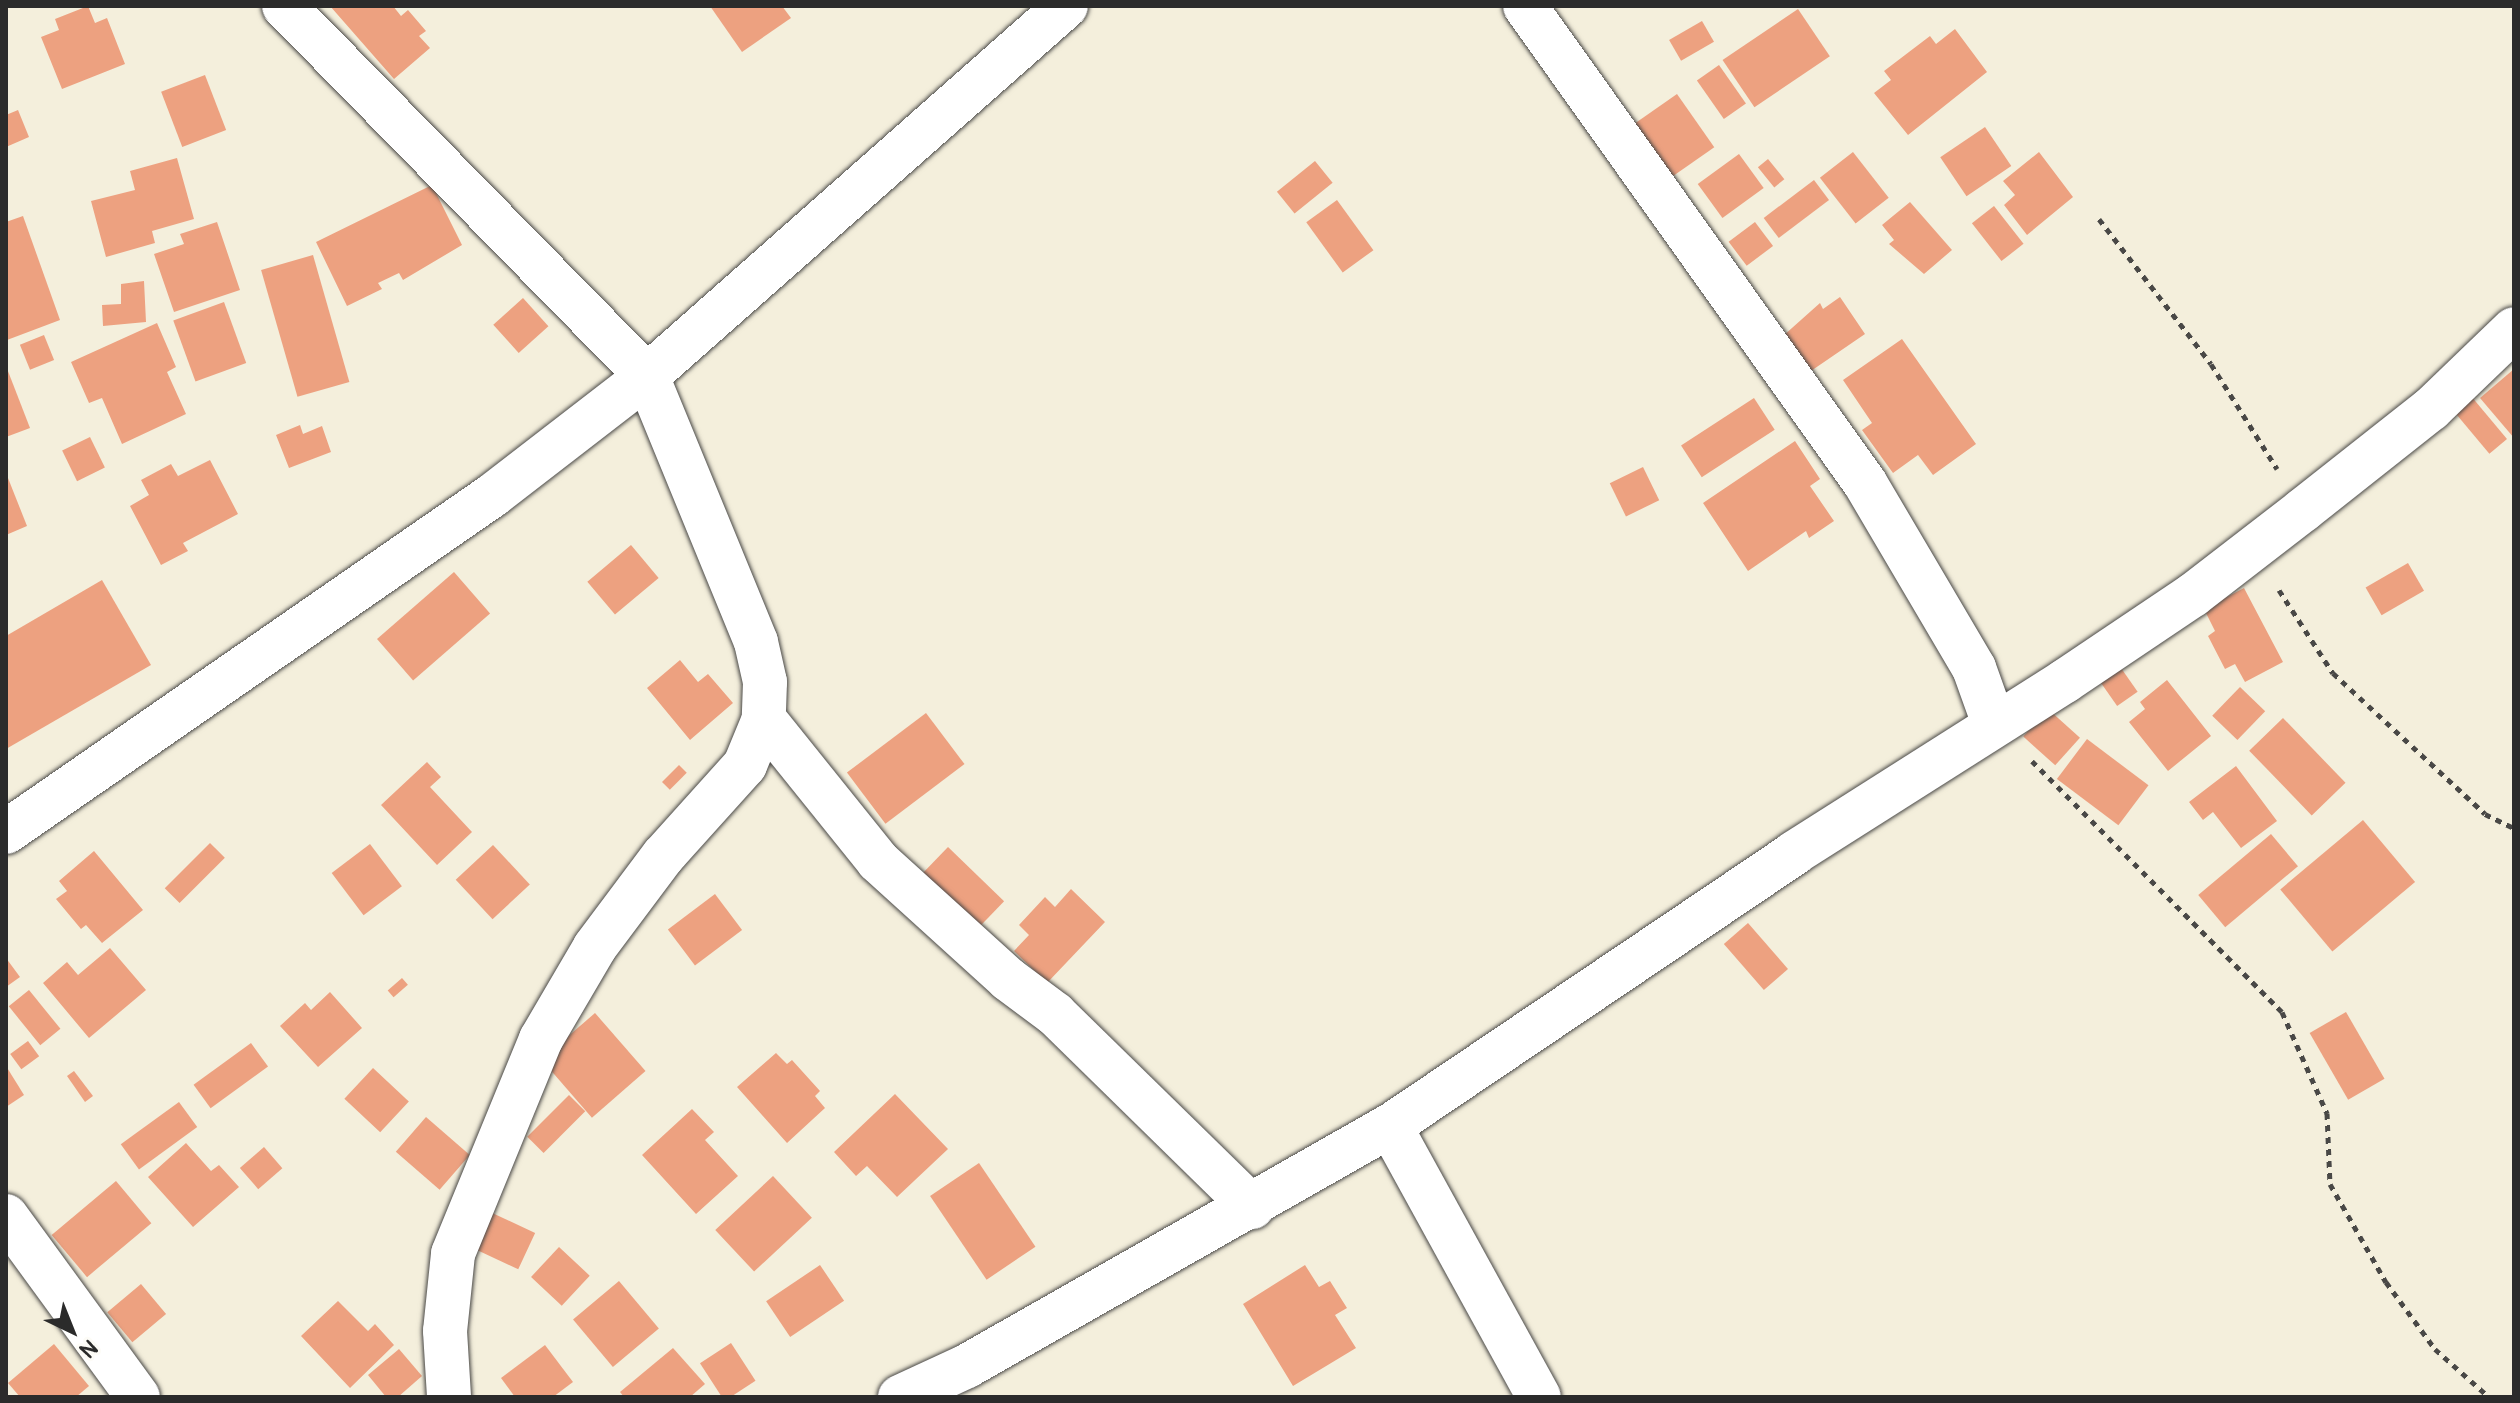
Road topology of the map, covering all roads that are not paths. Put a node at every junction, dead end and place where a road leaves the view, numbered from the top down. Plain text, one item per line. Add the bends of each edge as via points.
1 (284, 6) edge
2 (1066, 6) edge
3 (1525, 6) edge
4 (2514, 329) edge
5 (647, 376) junction
6 (764, 719) junction
7 (1994, 724) junction
8 (6, 832) edge
9 (1390, 1126) junction
10 (1252, 1207) junction
11 (6, 1216) edge
12 (138, 1397) edge
13 (449, 1397) edge
14 (900, 1397) edge
15 (1539, 1397) edge

1 - 5 street
2 - 5 street
3 - 7 street via 1865,483 1974,668
4 - 7 street via 2431,409 2252,549 2167,612
5 - 6 street via 756,642 765,682
5 - 8 street via 493,495
6 - 10 street via 878,861 1008,979 1055,1014
6 - 13 street via 745,765 663,856 595,947 541,1039 453,1254 445,1331
7 - 9 street
9 - 10 street
9 - 15 street
10 - 14 street via 967,1366
11 - 12 street

